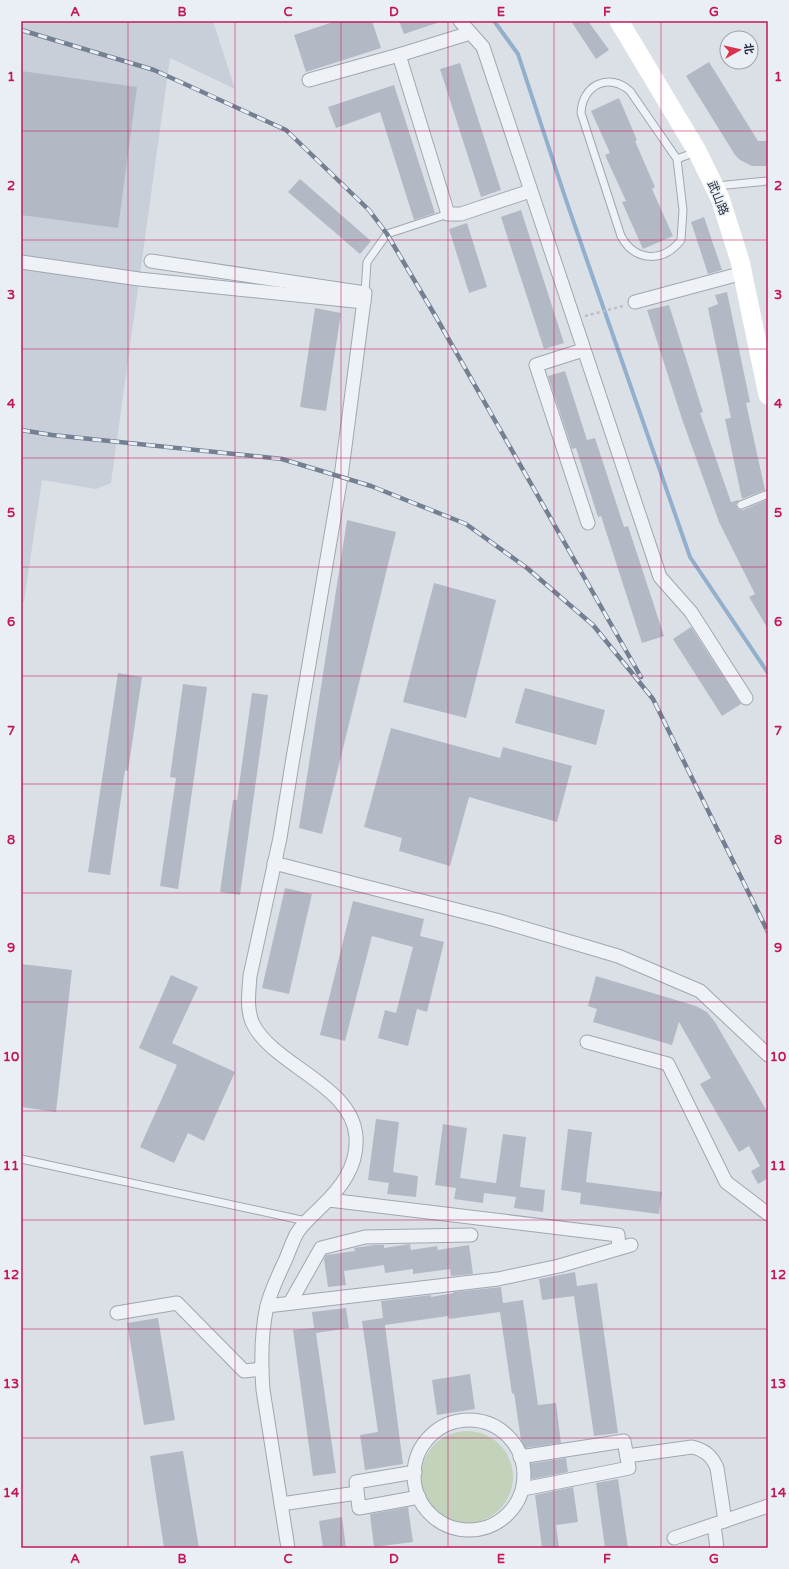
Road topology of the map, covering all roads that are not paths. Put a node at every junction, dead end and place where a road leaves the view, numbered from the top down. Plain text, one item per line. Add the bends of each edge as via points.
1 (460, 21) edge
2 (619, 21) edge
3 (470, 33) junction
4 (399, 55) junction
5 (309, 80) dead end
6 (697, 151) junction
7 (677, 159) junction
8 (768, 181) edge
9 (714, 186) junction
10 (530, 191) junction
11 (448, 214) junction
12 (152, 261) dead end
13 (21, 262) edge
14 (743, 273) junction
15 (364, 297) junction
16 (635, 302) road end
17 (583, 350) junction
18 (768, 395) edge
19 (768, 494) edge
20 (740, 505) dead end
21 (588, 523) dead end
22 (746, 698) dead end
23 (274, 863) junction
24 (587, 1042) dead end
25 (768, 1055) edge
26 (21, 1159) edge
27 (329, 1200) junction
28 (768, 1214) edge
29 (306, 1221) junction
30 (471, 1235) dead end
31 (290, 1303) junction
32 (267, 1306) junction
33 (117, 1314) dead end
34 (262, 1368) junction
35 (627, 1456) junction
36 (520, 1457) junction
37 (415, 1472) junction
38 (523, 1489) junction
39 (357, 1493) junction
40 (419, 1498) junction
41 (281, 1504) junction
42 (768, 1506) edge
43 (719, 1523) junction
44 (674, 1538) dead end
45 (288, 1548) edge
46 (717, 1548) edge

1 - 3 street
2 - 6 main road, 武山路
3 - 4 street
3 - 10 street via 482,47
4 - 5 street
4 - 11 street
6 - 7 lane
6 - 9 main road, 武山路
7 - 7 lane via 625,87 607,82 595,86 586,94 581,113 621,236 628,247 639,254 654,257 662,255 670,252 680,240 683,210
8 - 9 lane
9 - 14 main road, 武山路
10 - 11 street via 462,214
10 - 17 street
11 - 15 lane via 388,234 367,262
12 - 15 street
13 - 15 street via 139,279
14 - 16 street
14 - 18 main road, 武山路
15 - 23 street via 341,477
17 - 21 street via 536,365
17 - 22 street via 660,577 691,612
19 - 20 lane
23 - 25 street via 496,920 618,956 700,991
23 - 27 street via 250,976 250,1012 252,1023 268,1044 331,1092 353,1121 356,1152 352,1167 342,1186
24 - 28 street via 668,1064 726,1182
26 - 29 lane
27 - 29 street
27 - 31 street via 618,1235 625,1247 559,1266 498,1279
29 - 32 street via 297,1234
30 - 31 street via 365,1237 321,1248
31 - 32 street
32 - 34 street
33 - 34 street via 177,1303 244,1371
34 - 41 street via 265,1405
35 - 36 street via 624,1441
35 - 38 street via 629,1468
35 - 43 street via 692,1447 708,1454 717,1468
36 - 37 street via 516,1447 502,1431 482,1422 461,1420 440,1428 424,1442 415,1462
36 - 38 street via 524,1468
37 - 39 street via 356,1482
37 - 40 street via 414,1484
38 - 40 street via 513,1509 497,1523 477,1530 455,1530 436,1520 421,1504
39 - 40 street via 359,1508
39 - 41 street
41 - 45 street
42 - 43 street
43 - 44 street
43 - 46 street

